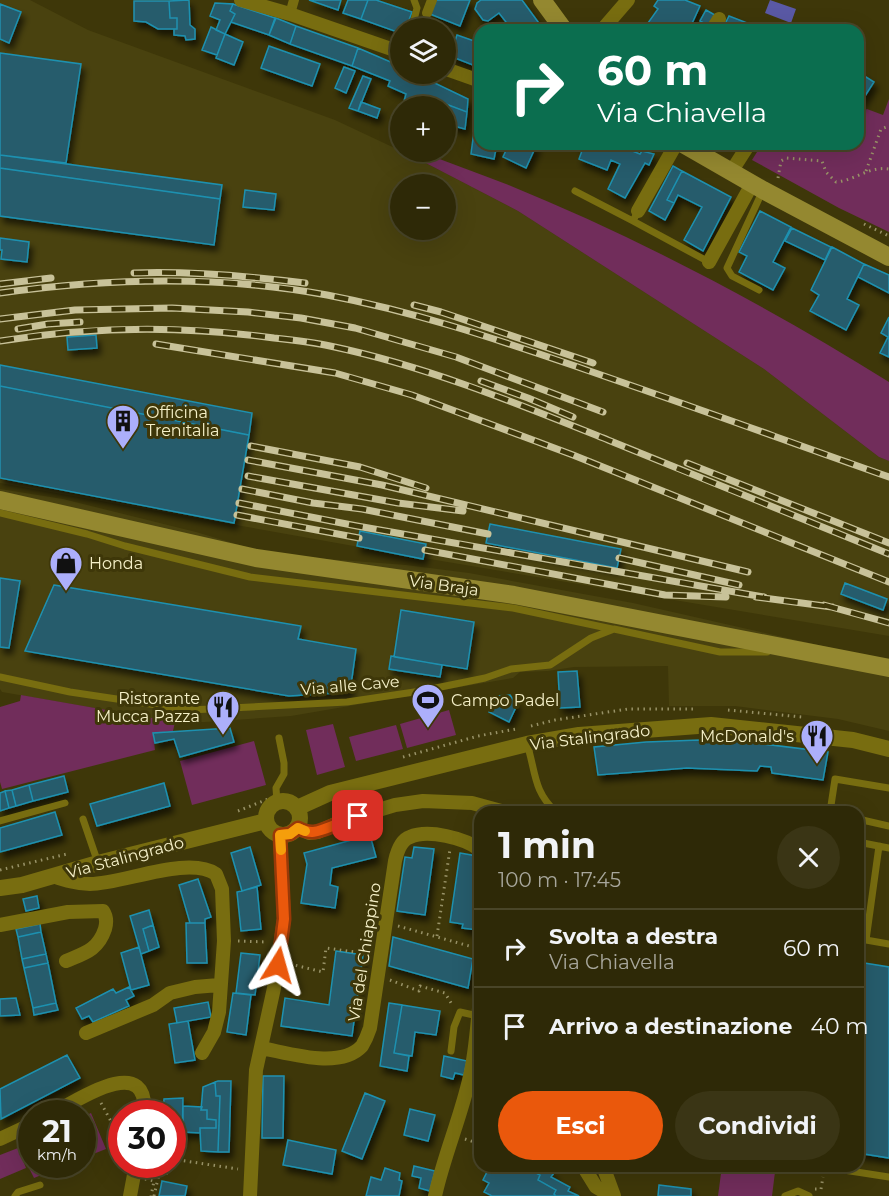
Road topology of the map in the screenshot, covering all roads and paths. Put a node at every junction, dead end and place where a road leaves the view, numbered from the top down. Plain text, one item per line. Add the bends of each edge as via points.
1 (241, 0) edge
2 (294, 0) edge
3 (414, 0) edge
4 (432, 0) edge
5 (542, 0) edge
6 (628, 0) edge
7 (427, 13) dead end
8 (290, 14) junction
9 (414, 18) edge
10 (560, 24) edge
11 (607, 24) edge
12 (390, 49) edge
13 (456, 73) edge
14 (474, 79) edge
15 (889, 126) edge
16 (672, 150) edge
17 (693, 150) edge
18 (745, 150) edge
19 (889, 169) edge
20 (866, 171) junction
21 (731, 172) junction
22 (778, 178) dead end
23 (758, 187) junction
24 (576, 191) dead end
25 (636, 216) junction
26 (889, 257) edge
27 (709, 261) joint
28 (759, 290) dead end
29 (0, 500) edge
30 (0, 513) edge
31 (614, 629) junction
32 (798, 651) junction
33 (889, 669) edge
34 (0, 677) edge
35 (279, 738) dead end
36 (527, 744) junction
37 (889, 749) edge
38 (889, 788) edge
39 (277, 802) junction
40 (65, 803) dead end
41 (483, 806) edge
42 (550, 806) edge
43 (831, 806) edge
44 (297, 808) junction
45 (83, 819) dead end
46 (864, 820) edge
47 (0, 821) edge
48 (266, 821) junction
49 (889, 826) edge
50 (298, 828) junction
51 (280, 835) junction
52 (452, 837) junction
53 (864, 843) edge
54 (474, 845) edge
55 (879, 846) junction
56 (889, 848) edge
57 (98, 863) junction
58 (53, 876) junction
59 (0, 888) edge
60 (0, 925) edge
61 (397, 926) dead end
62 (437, 936) junction
63 (238, 941) dead end
64 (252, 941) dead end
65 (889, 944) edge
66 (474, 947) edge
67 (368, 954) dead end
68 (66, 960) dead end
69 (290, 966) dead end
70 (394, 981) dead end
71 (219, 985) junction
72 (460, 1012) junction
73 (474, 1015) edge
74 (86, 1034) dead end
75 (261, 1048) junction
76 (474, 1049) edge
77 (451, 1051) dead end
78 (202, 1053) dead end
79 (79, 1100) edge
80 (107, 1100) dead end
81 (143, 1100) edge
82 (101, 1103) junction
83 (96, 1106) edge
84 (108, 1116) edge
85 (18, 1131) edge
86 (0, 1139) edge
87 (186, 1161) edge
88 (230, 1168) dead end
89 (587, 1172) edge
90 (605, 1172) edge
91 (857, 1172) edge
92 (889, 1177) edge
93 (133, 1178) edge
94 (158, 1178) edge
95 (40, 1185) dead end
96 (15, 1196) edge
97 (130, 1196) edge
98 (154, 1196) edge
99 (250, 1196) edge
100 (435, 1196) edge
101 (613, 1196) edge
102 (785, 1196) edge
103 (809, 1196) edge

1 - 8 street
2 - 8 street
3 - 9 lane
4 - 7 street
5 - 10 main road
6 - 11 street
8 - 12 street
13 - 14 street
15 - 20 path via 881,129
16 - 25 street
17 - 21 main road
18 - 21 street
19 - 20 path
20 - 22 path via 836,182 822,161 786,158 781,161
21 - 23 main road
23 - 26 main road
23 - 27 street
23 - 28 lane via 727,268 732,276
24 - 25 lane
25 - 27 lane
29 - 32 main road, Via Braja via 256,558 514,595
30 - 31 lane via 250,577 513,608
31 - 32 lane via 720,652
31 - 34 lane, Via alle Cave via 591,638 550,665 511,669 486,678 347,702 190,710
32 - 33 main road, Via Braja
35 - 39 lane via 284,774 276,788
36 - 37 street, Via Stalingrado via 579,735 711,725 853,740
36 - 42 lane via 536,786
36 - 44 street, Via Stalingrado via 330,793
38 - 43 lane via 835,778
39 - 44 street via 288,801
39 - 48 street via 268,809
40 - 47 lane
41 - 50 street via 423,801 395,805 318,832
44 - 50 street via 301,818
45 - 57 lane
46 - 49 lane
48 - 51 street
48 - 57 street, Via Stalingrado
50 - 51 street
51 - 75 street via 284,919
52 - 54 street, Via del Chiappino
52 - 62 path
52 - 75 street, Via del Chiappino via 410,837 396,854 370,1029 361,1046 346,1056 329,1060
53 - 55 lane
55 - 56 lane
55 - 65 lane via 866,940
57 - 58 street, Via Stalingrado
58 - 59 street, Via Stalingrado
58 - 71 street, Via Stalingrado via 90,884 174,869 210,870 222,889 224,941
60 - 68 street via 68,912 103,911 107,921 101,941
61 - 62 path
62 - 66 path
63 - 64 path
67 - 69 path via 326,948 323,972
70 - 72 path via 419,991 420,986 445,993 449,1003
71 - 74 street via 170,993 153,1005
71 - 78 street, Via Stalingrado via 217,1023
72 - 73 lane
72 - 77 lane
75 - 99 street via 256,1070
76 - 100 street via 471,1074
79 - 81 street via 112,1083 127,1082 142,1093
80 - 82 path
82 - 83 path
82 - 84 path
85 - 86 street
87 - 88 path
89 - 101 street via 596,1187
90 - 101 street
91 - 92 lane
93 - 97 street
94 - 98 path
95 - 96 lane
102 - 103 lane via 798,1191

